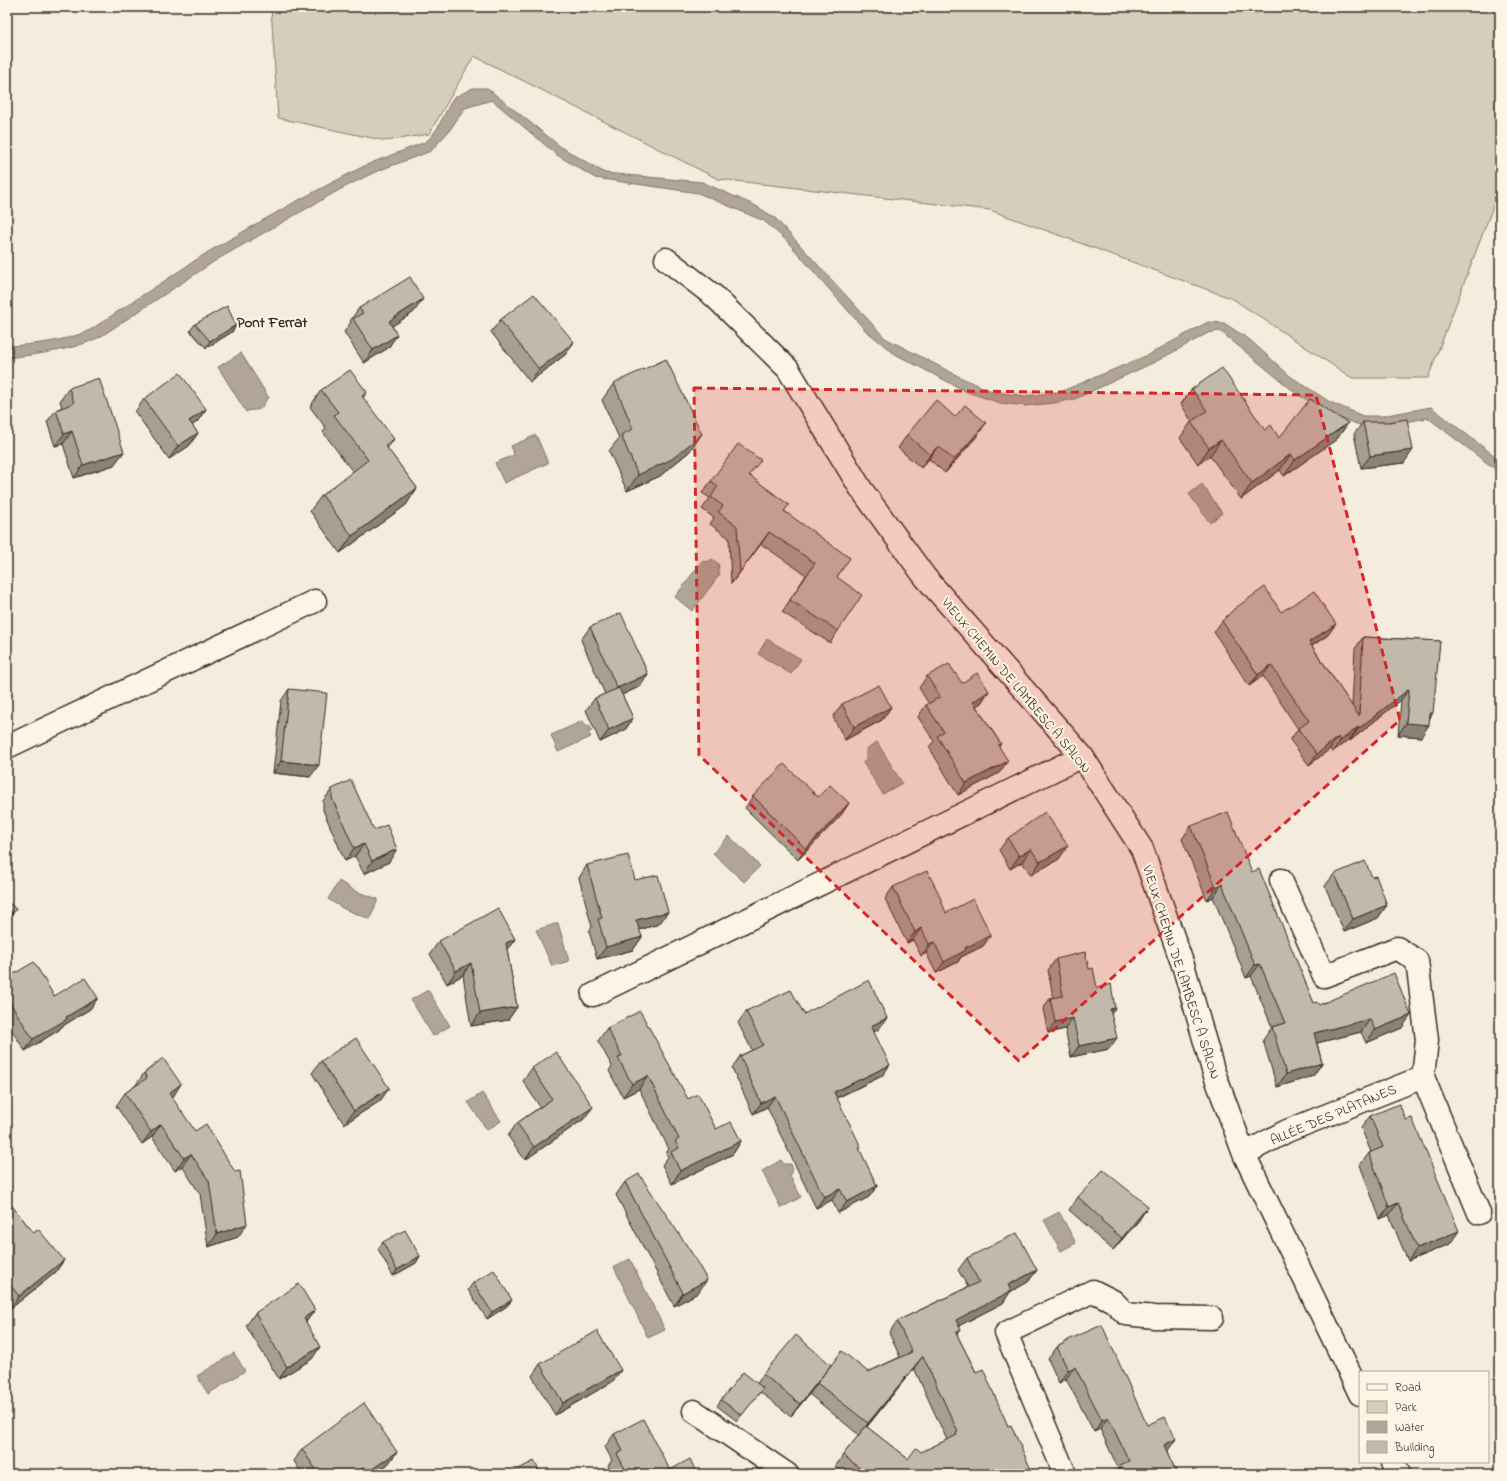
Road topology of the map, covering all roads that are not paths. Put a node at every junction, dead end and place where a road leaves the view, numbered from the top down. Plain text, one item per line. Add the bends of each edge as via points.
1 (666, 259) dead end
2 (315, 601) dead end
3 (7, 747) edge
4 (1082, 756) junction
5 (1281, 880) dead end
6 (592, 995) dead end
7 (1423, 1077) junction
8 (1244, 1154) junction
9 (1479, 1213) dead end
10 (1212, 1318) dead end
11 (1359, 1392) edge
12 (694, 1411) dead end
13 (1394, 1463) edge
14 (787, 1474) edge
15 (1065, 1474) edge
16 (1399, 1474) edge

1 - 4 street, VIEUX CHEMIN DE LAMBESC À SALON via 714,296 788,369 861,489 925,576
2 - 3 street
4 - 6 street
4 - 8 street, VIEUX CHEMIN DE LAMBESC À SALON via 1142,849 1184,968 1213,1070
5 - 7 street via 1324,976 1397,948 1417,960 1427,1040
7 - 8 street, ALLÉE DES PLATANES via 1287,1131
7 - 9 street
8 - 11 street, VIEUX CHEMIN DE LAMBESC À SALON
10 - 15 street via 1126,1314 1113,1301 1093,1291 1006,1333
12 - 14 street
13 - 16 street

